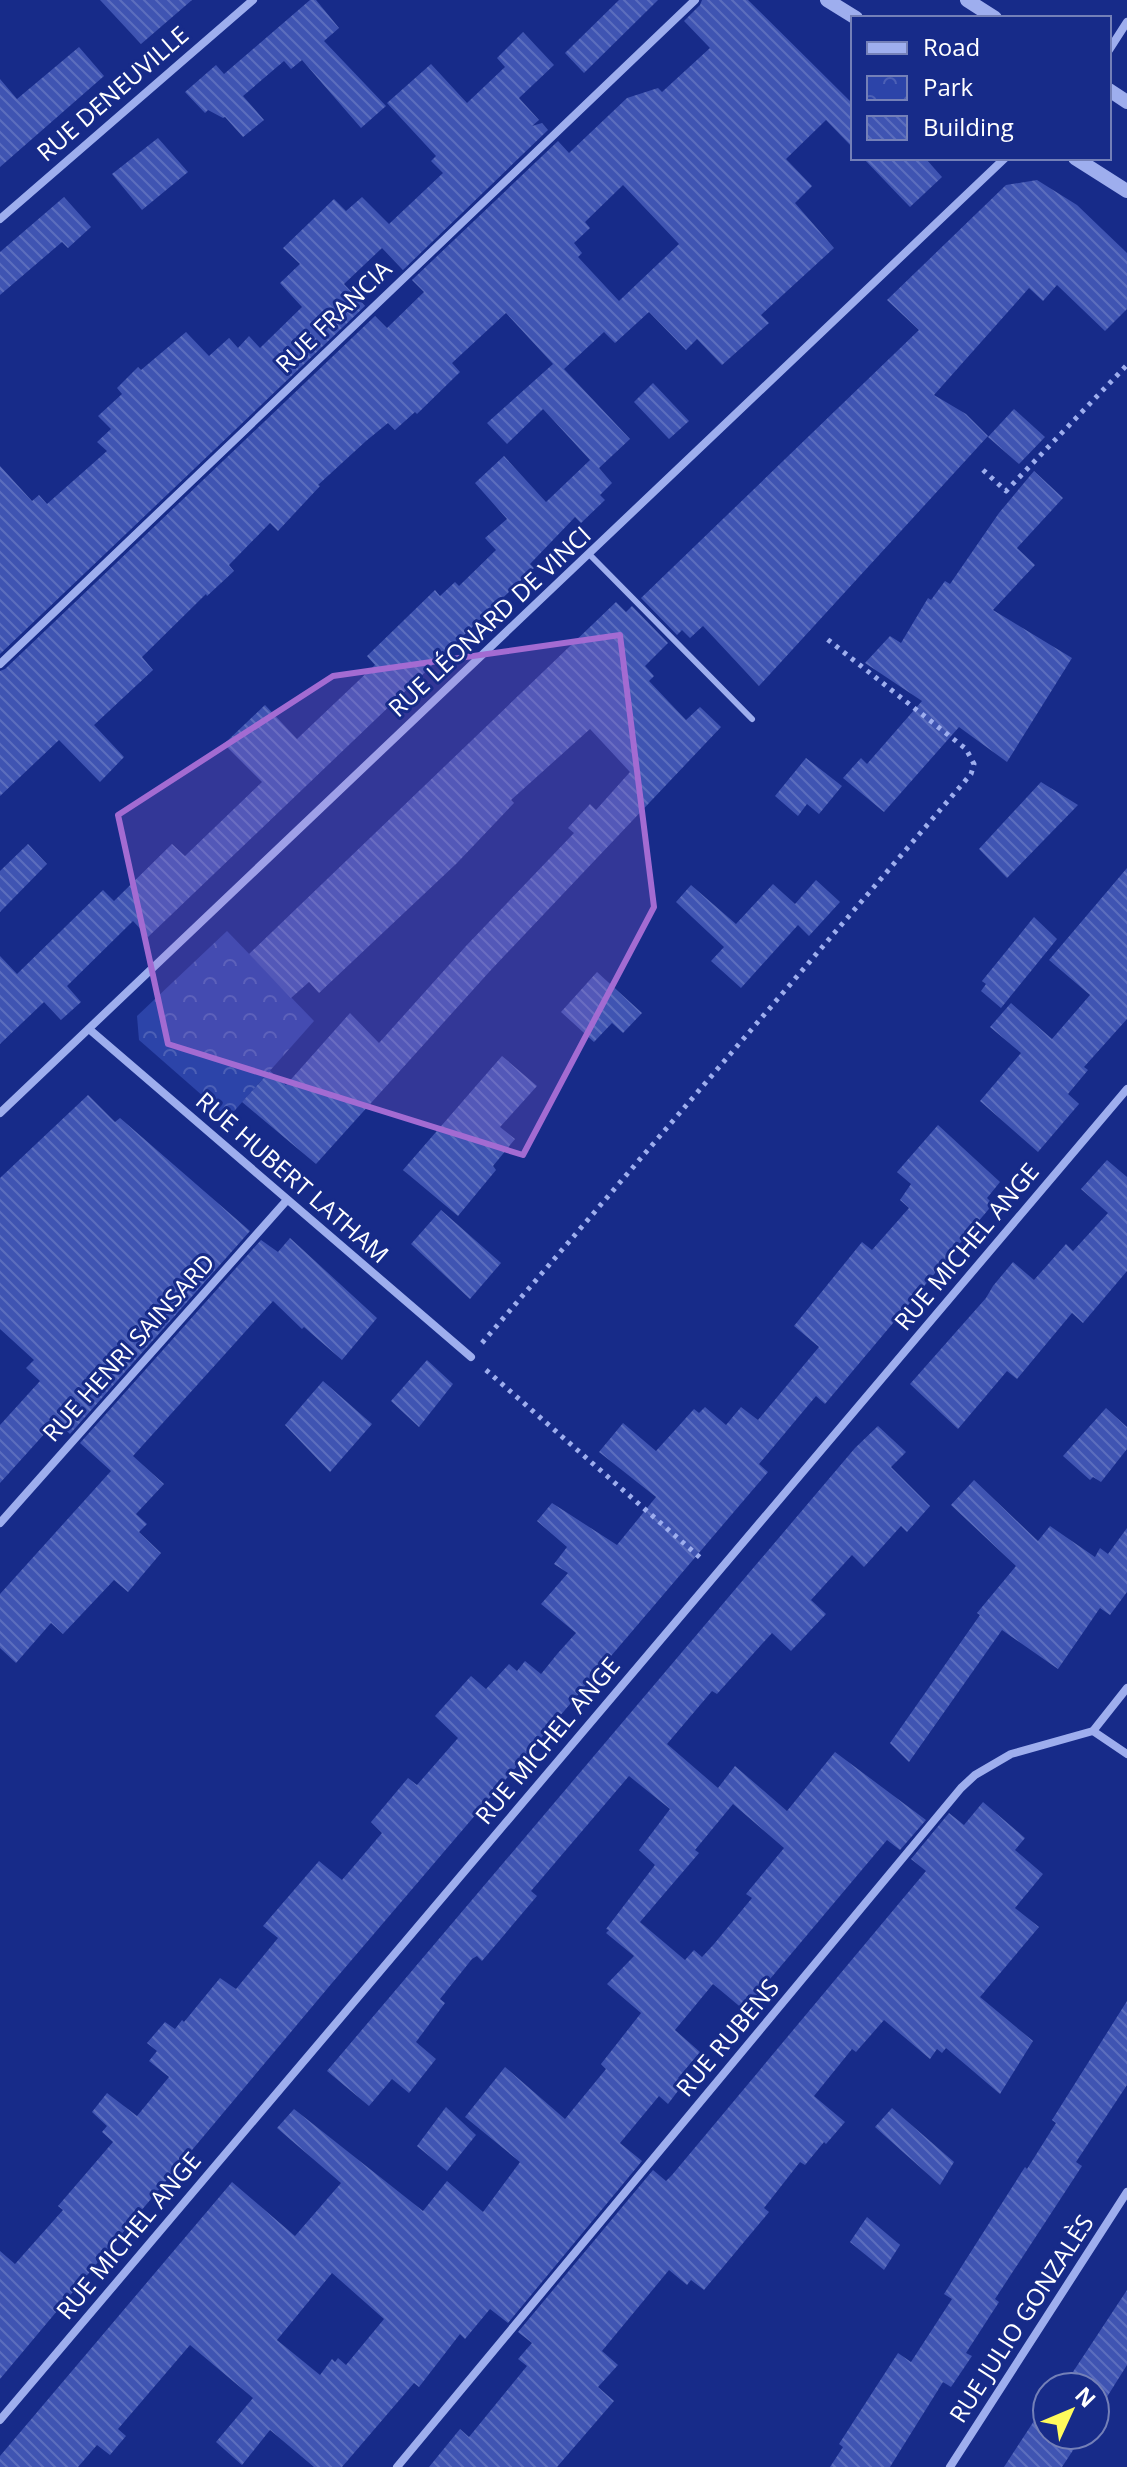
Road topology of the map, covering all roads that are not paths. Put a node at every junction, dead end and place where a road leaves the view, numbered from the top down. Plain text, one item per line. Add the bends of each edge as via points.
1 (253, 0) edge
2 (695, 0) edge
3 (827, 0) edge
4 (967, 0) edge
5 (853, 16) edge
6 (992, 16) edge
7 (1127, 22) edge
8 (1111, 47) edge
9 (1003, 160) edge
10 (1078, 160) edge
11 (1127, 191) edge
12 (0, 219) edge
13 (590, 555) junction
14 (0, 664) edge
15 (752, 719) dead end
16 (89, 1029) junction
17 (1127, 1089) edge
18 (0, 1113) edge
19 (287, 1200) junction
20 (471, 1357) road end
21 (0, 1523) edge
22 (1127, 1688) edge
23 (1093, 1731) junction
24 (1127, 1754) edge
25 (1127, 2192) edge
26 (0, 2420) edge
27 (397, 2467) edge
28 (950, 2467) edge

1 - 12 street, RUE DENEUVILLE
2 - 14 street, RUE FRANCIA
3 - 5 street
4 - 6 street
7 - 8 street
9 - 13 street, RUE LÉONARD DE VINCI
10 - 11 street
13 - 15 lane
13 - 16 street, RUE LÉONARD DE VINCI
16 - 18 street, RUE LÉONARD DE VINCI
16 - 19 street, RUE HUBERT LATHAM
17 - 26 street, RUE MICHEL ANGE
19 - 20 street, RUE HUBERT LATHAM
19 - 21 street, RUE HENRI SAINSARD
22 - 23 street
23 - 24 street
23 - 27 street, RUE RUBENS via 1011,1754 961,1788
25 - 28 street, RUE JULIO GONZALÈS

